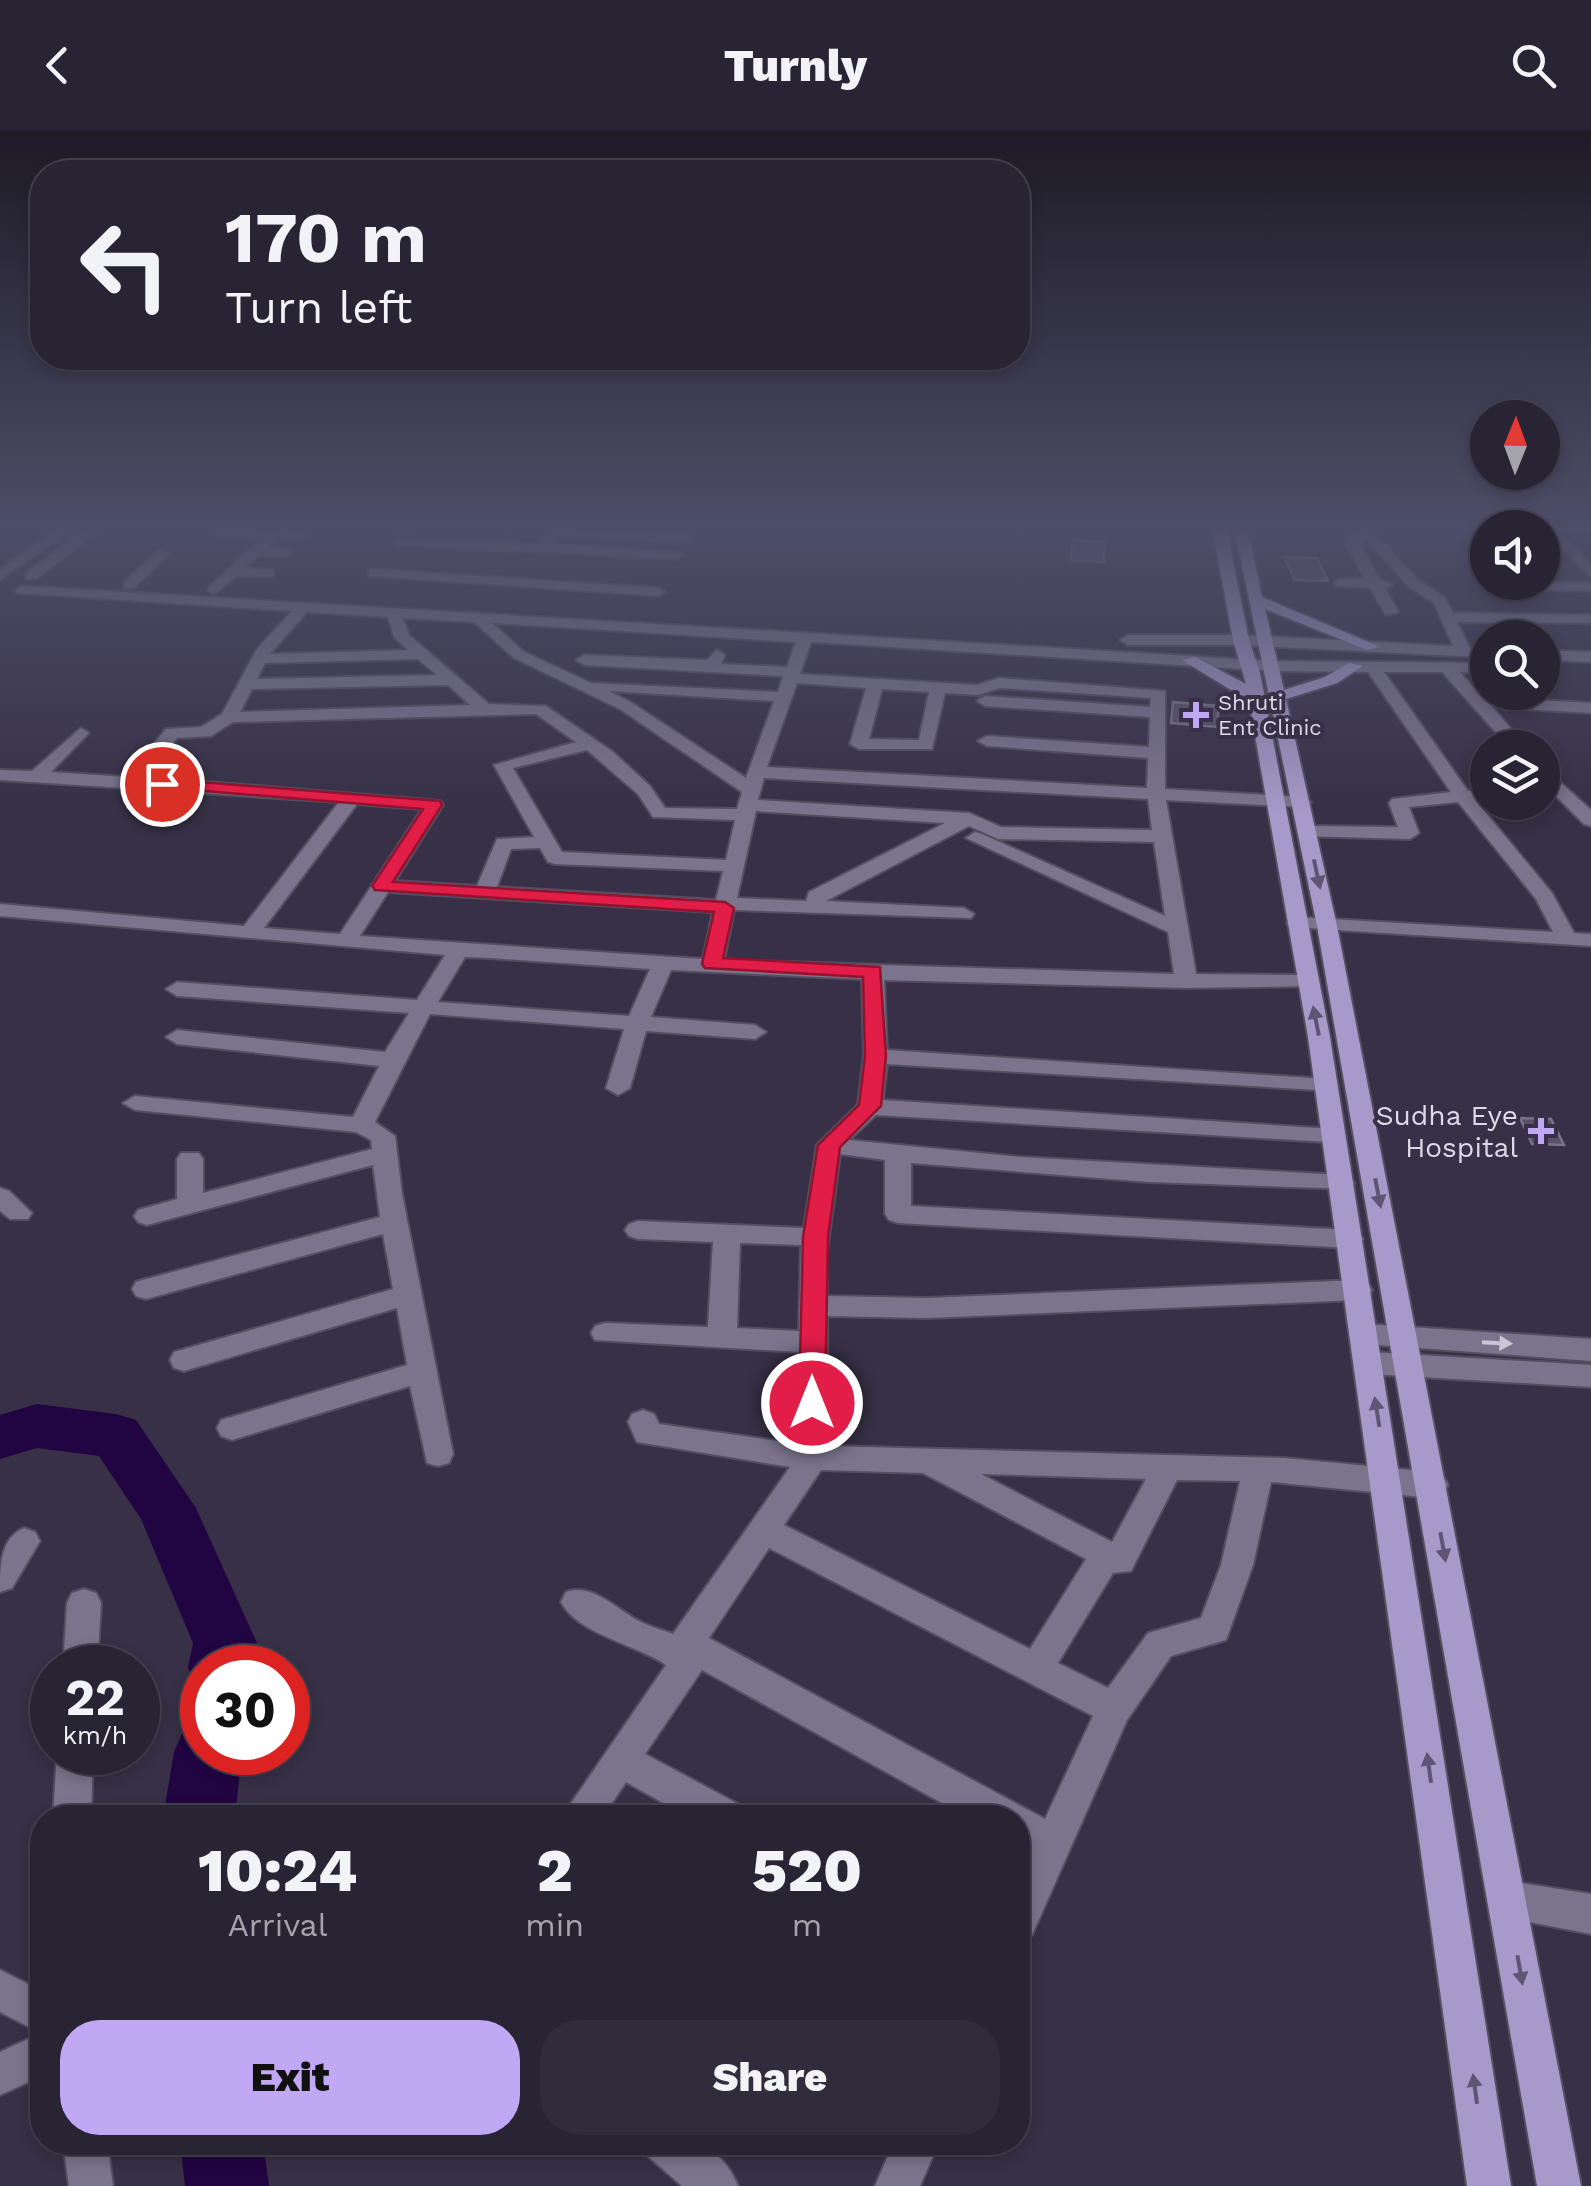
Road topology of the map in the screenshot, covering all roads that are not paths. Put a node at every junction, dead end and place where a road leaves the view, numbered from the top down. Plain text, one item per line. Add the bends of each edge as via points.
1 (290, 623) edge
2 (397, 623) edge
3 (484, 623) edge
4 (670, 623) edge
5 (731, 623) edge
6 (1248, 623) edge
7 (1257, 623) edge
8 (1305, 623) edge
9 (1450, 623) edge
10 (724, 631) junction
11 (806, 635) junction
12 (1463, 651) junction
13 (1470, 651) edge
14 (1257, 653) junction
15 (422, 654) junction
16 (1560, 656) edge
17 (1591, 657) edge
18 (259, 659) junction
19 (584, 660) dead end
20 (1190, 660) junction
21 (1366, 660) junction
22 (714, 665) junction
23 (1447, 668) junction
24 (1470, 668) edge
25 (1560, 671) edge
26 (1591, 672) edge
27 (451, 680) junction
28 (789, 682) junction
29 (246, 684) junction
30 (874, 684) junction
31 (582, 685) junction
32 (938, 688) junction
33 (1470, 696) edge
34 (1267, 697) junction
35 (985, 700) dead end
36 (1560, 706) edge
37 (1569, 706) junction
38 (1591, 708) edge
39 (486, 710) junction
40 (1483, 710) edge
41 (1159, 713) junction
42 (229, 717) junction
43 (1591, 726) edge
44 (1502, 730) edge
45 (81, 733) dead end
46 (987, 741) dead end
47 (590, 744) junction
48 (1157, 753) junction
49 (0, 775) edge
50 (36, 777) junction
51 (132, 782) junction
52 (750, 795) junction
53 (1156, 795) junction
54 (1462, 795) junction
55 (1470, 795) edge
56 (1575, 797) edge
57 (352, 798) junction
58 (1294, 812) junction
59 (1591, 820) edge
60 (961, 823) junction
61 (1162, 836) junction
62 (545, 842) junction
63 (734, 866) junction
64 (381, 886) junction
65 (486, 892) junction
66 (725, 906) junction
67 (815, 907) junction
68 (0, 910) edge
69 (964, 914) dead end
70 (1312, 924) junction
71 (1177, 929) junction
72 (250, 933) junction
73 (1566, 939) junction
74 (347, 940) junction
75 (1591, 940) edge
76 (460, 948) junction
77 (664, 961) junction
78 (712, 964) junction
79 (873, 972) junction
80 (1186, 982) junction
81 (1308, 982) junction
82 (177, 989) dead end
83 (424, 1005) junction
84 (637, 1023) junction
85 (755, 1032) dead end
86 (176, 1038) dead end
87 (876, 1056) junction
88 (392, 1060) junction
89 (1326, 1086) junction
90 (618, 1088) dead end
91 (135, 1103) dead end
92 (870, 1106) junction
93 (360, 1126) junction
94 (1334, 1137) junction
95 (829, 1145) junction
96 (385, 1154) junction
97 (898, 1155) junction
98 (190, 1158) dead end
99 (1341, 1183) junction
100 (190, 1204) junction
101 (147, 1216) dead end
102 (394, 1222) junction
103 (638, 1230) dead end
104 (727, 1233) junction
105 (816, 1237) junction
106 (1350, 1239) junction
107 (146, 1289) dead end
108 (1358, 1290) junction
109 (408, 1296) junction
110 (812, 1306) junction
111 (605, 1332) dead end
112 (722, 1338) junction
113 (812, 1342) junction
114 (1367, 1348) junction
115 (1591, 1350) edge
116 (1405, 1352) junction
117 (184, 1360) dead end
118 (423, 1371) junction
119 (1591, 1376) edge
120 (644, 1422) dead end
121 (232, 1428) dead end
122 (438, 1454) dead end
123 (813, 1458) junction
124 (925, 1460) junction
125 (1168, 1467) junction
126 (1258, 1470) junction
127 (1387, 1481) junction
128 (1432, 1485) junction
129 (763, 1530) junction
130 (24, 1541) dead end
131 (1107, 1554) junction
132 (0, 1578) edge
133 (578, 1602) dead end
134 (84, 1603) dead end
135 (81, 1645) edge
136 (692, 1655) junction
137 (1036, 1669) junction
138 (1114, 1709) junction
139 (620, 1759) junction
140 (74, 1775) edge
141 (73, 1805) edge
142 (589, 1805) edge
143 (704, 1805) edge
144 (981, 1805) edge
145 (1030, 1831) edge
146 (1053, 1844) junction
147 (1030, 1894) edge
148 (1508, 1901) junction
149 (1591, 1914) edge
150 (0, 1990) edge
151 (30, 2006) edge
152 (30, 2060) edge
153 (0, 2074) edge
154 (87, 2155) edge
155 (679, 2155) edge
156 (910, 2155) edge
157 (92, 2186) edge
158 (716, 2186) edge
159 (897, 2186) edge
160 (1489, 2186) edge
161 (1560, 2186) edge

1 - 18 street
2 - 15 street
3 - 31 street via 519,654
4 - 10 street
5 - 14 street
6 - 14 main road
7 - 14 main road
8 - 21 main road
9 - 12 street
10 - 11 street
10 - 22 street
11 - 20 street
11 - 28 street
12 - 13 street
12 - 21 street
14 - 20 street
14 - 21 street
14 - 21 street
14 - 34 main road
15 - 18 street
15 - 27 street
16 - 17 street
18 - 29 street
19 - 22 street
20 - 34 main road
21 - 23 street
21 - 34 main road via 1331,680
21 - 54 street
22 - 28 street
23 - 24 street
23 - 33 street
25 - 26 street
27 - 29 street
27 - 39 street
28 - 30 street
28 - 31 street
28 - 52 street
29 - 42 street
30 - 32 street
30 - 32 street via 859,744 926,745
31 - 52 street via 626,706
32 - 41 street via 978,690 999,683 1160,694
34 - 58 main road
35 - 41 street
36 - 37 street
37 - 38 street
37 - 43 street
39 - 42 street
39 - 47 street via 540,709
40 - 44 street
41 - 48 street
42 - 51 street via 204,732 172,734
45 - 50 street
46 - 48 street
47 - 52 street via 665,816
47 - 62 street via 503,766
48 - 53 street
49 - 50 street
50 - 51 street
51 - 57 street
52 - 53 street
52 - 60 street
52 - 63 street
53 - 58 street
53 - 61 street
54 - 55 street
54 - 58 street via 1398,802 1410,833
54 - 73 street via 1544,897
56 - 59 street
57 - 64 street via 434,805
57 - 72 street
58 -> 70 main road
58 - 70 main road
60 - 61 street via 998,833
60 - 67 street via 824,891
60 - 71 street
61 - 71 street
62 - 63 street via 555,858
62 - 65 street via 504,843
63 - 66 street
64 - 65 street
64 - 74 street
65 - 66 street
66 - 67 street
66 - 78 street
67 - 69 street
68 - 72 street
70 - 73 street
70 - 81 main road
70 -> 116 main road
71 - 80 street
72 - 74 street
73 - 75 street
74 - 76 street
76 - 77 street
76 - 83 street
77 - 78 street
77 - 84 street
78 - 79 street
79 - 80 street
79 - 87 street
80 - 81 street
89 -> 81 main road
82 - 83 street
83 - 84 street
83 - 88 street
84 - 85 street
84 - 90 street
86 - 88 street
87 - 89 street
87 - 92 street
88 - 93 street
89 - 94 main road
91 - 93 street
92 - 94 street
92 - 95 street
93 - 96 street via 383,1136
94 - 99 main road
95 - 97 street
95 - 105 street
96 - 100 street
96 - 102 street
97 - 99 street
97 - 106 street via 898,1214
98 - 100 street
99 - 106 main road
100 - 101 street
102 - 107 street
102 - 109 street
103 - 104 street
104 - 105 street
104 - 112 street
105 - 110 street
106 - 108 main road
108 - 110 street via 927,1308
108 - 114 main road
109 - 117 street
109 - 118 street
110 - 113 street
111 - 112 street
112 - 113 street
113 - 123 street
114 - 116 street
127 -> 114 main road
116 -> 115 street
116 - 119 street
116 - 128 main road
118 - 121 street
118 - 122 street
120 - 123 street via 648,1434
123 - 124 street
123 - 129 street
124 - 125 street
124 - 131 street
125 - 126 street
125 - 131 street via 1119,1561
126 - 127 street
126 - 138 street via 1214,1630 1160,1644
127 - 128 street
160 -> 127 main road
128 -> 148 main road
129 - 136 street via 686,1643
129 - 137 street
130 - 132 street
131 - 137 street
133 - 136 street via 630,1633
134 - 135 street
136 - 139 street
136 - 144 street
137 - 138 street
138 - 146 street
139 - 142 street
139 - 143 street
140 - 141 street
145 - 146 street
146 - 147 street
148 - 149 street
148 -> 161 main road
150 - 151 street
152 - 153 street
154 - 157 street
155 - 158 street
156 - 159 street

